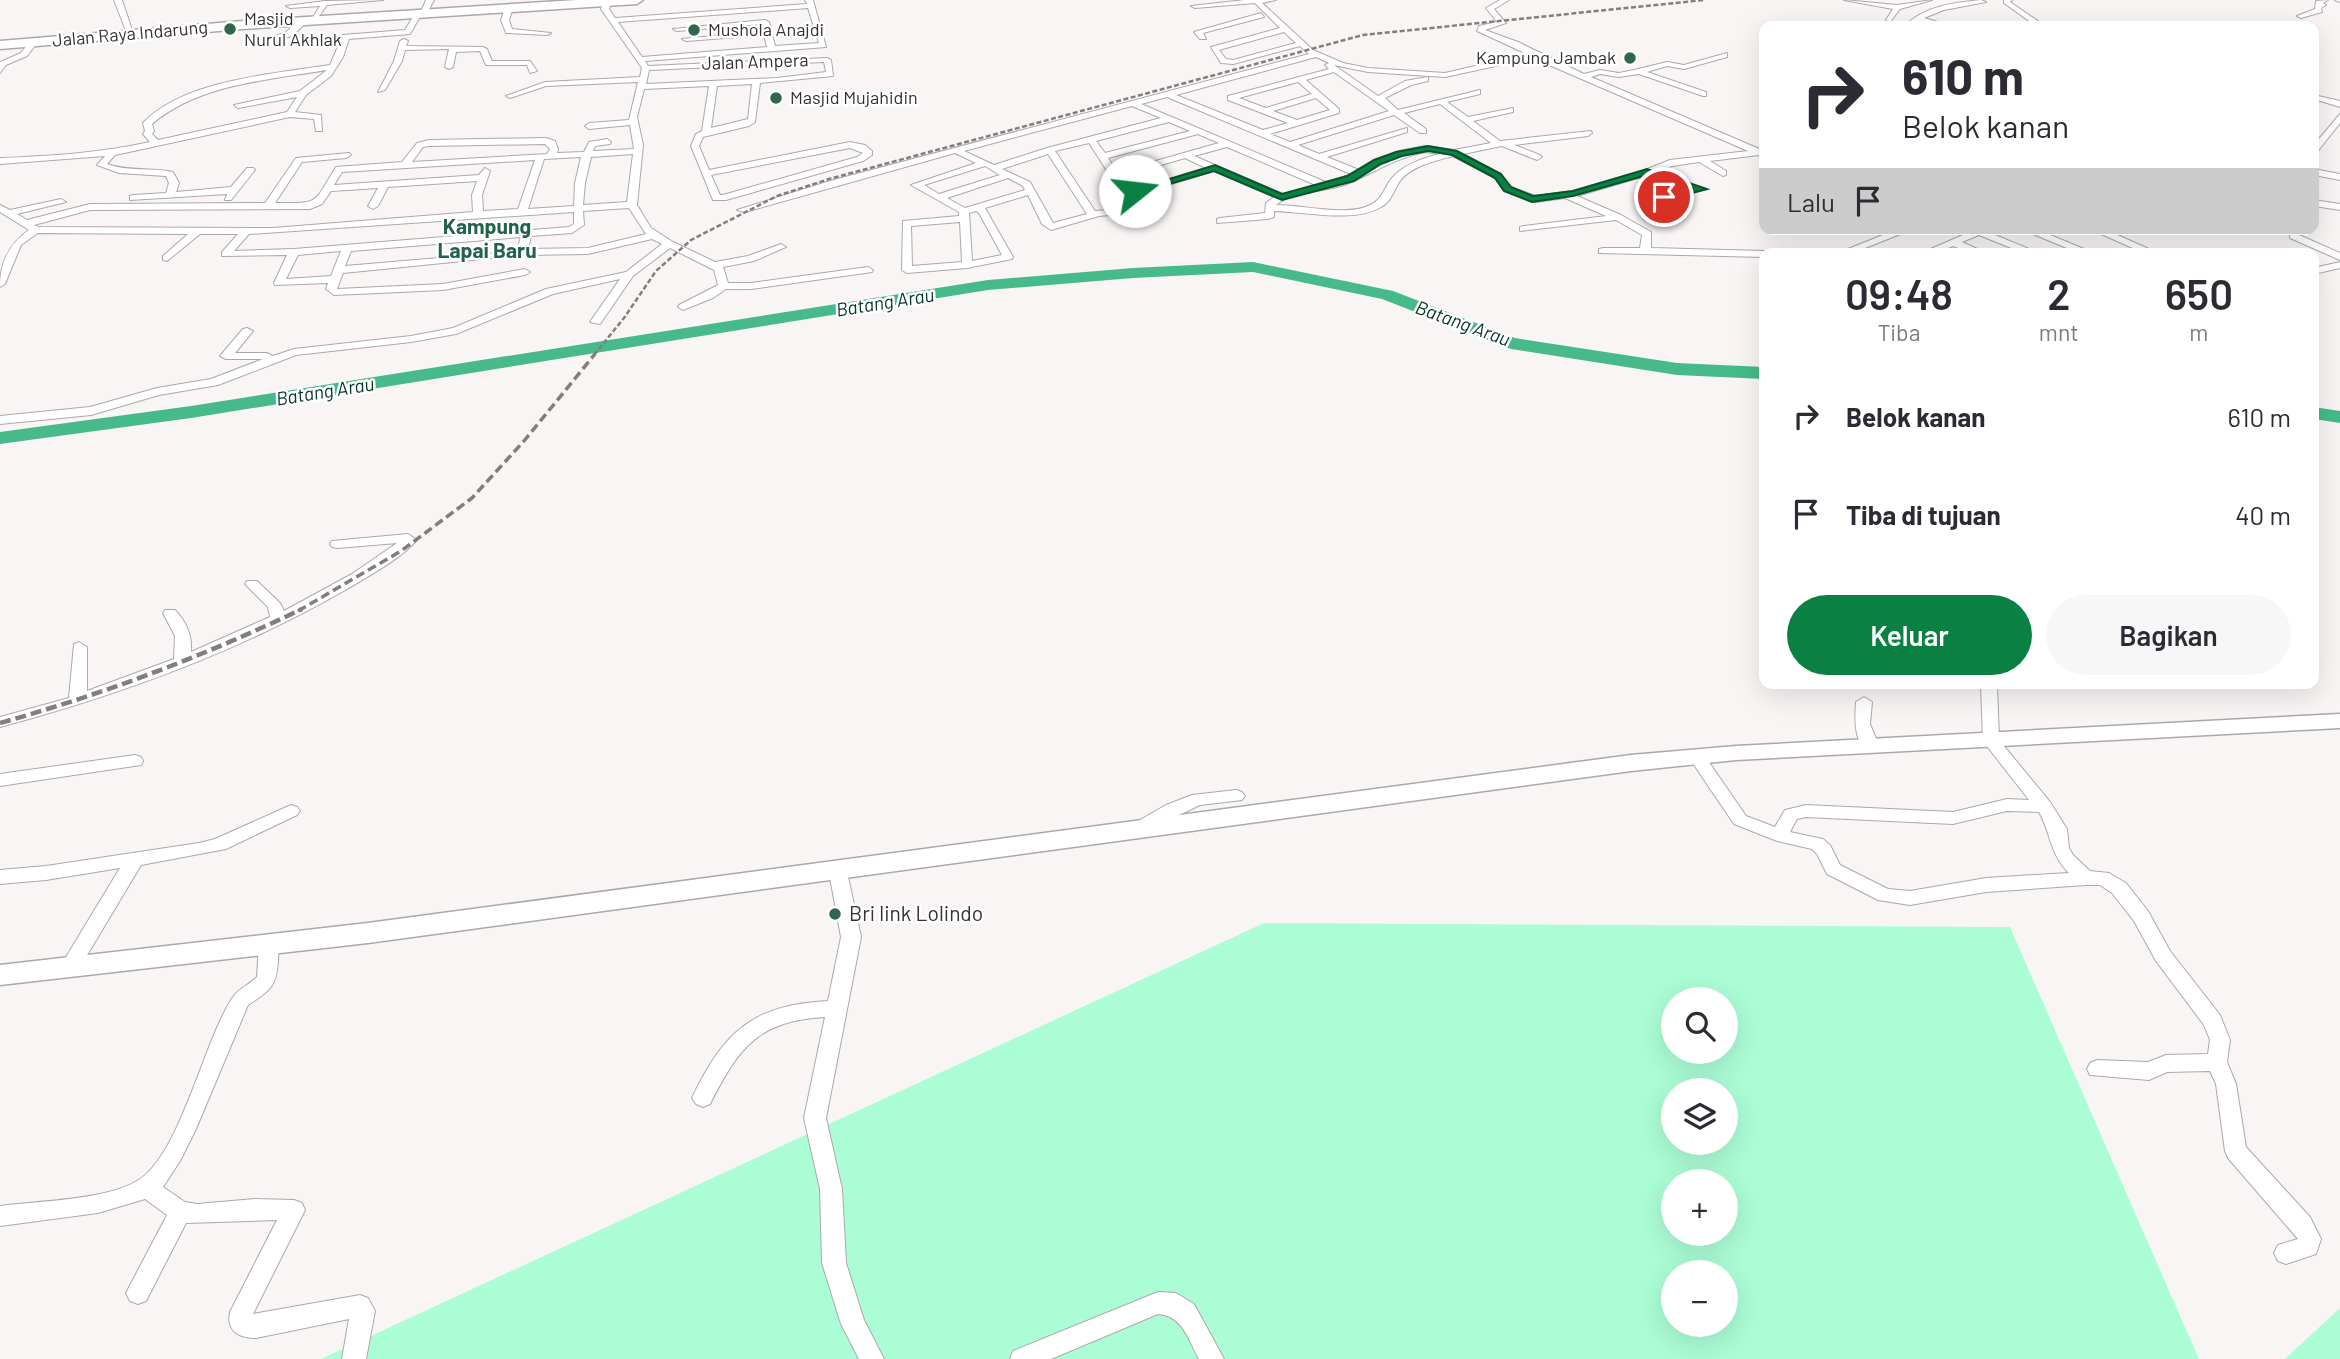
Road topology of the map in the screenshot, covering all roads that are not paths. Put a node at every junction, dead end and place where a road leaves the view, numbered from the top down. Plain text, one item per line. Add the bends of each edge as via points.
1 (118, 0) edge
2 (379, 0) edge
3 (593, 0) edge
4 (637, 0) edge
5 (737, 0) edge
6 (1272, 0) edge
7 (1505, 0) edge
8 (1848, 0) edge
9 (1920, 0) edge
10 (1969, 0) edge
11 (2324, 0) edge
12 (608, 1) edge
13 (1256, 1) edge
14 (531, 2) edge
15 (1982, 2) junction
16 (2001, 2) edge
17 (810, 3) edge
18 (1193, 3) edge
19 (325, 4) junction
20 (290, 6) dead end
21 (1897, 7) junction
22 (424, 8) edge
23 (488, 8) junction
24 (509, 8) junction
25 (762, 10) junction
26 (738, 11) junction
27 (1265, 15) junction
28 (666, 16) junction
29 (2301, 16) dead end
30 (1916, 18) junction
31 (311, 19) junction
32 (1207, 19) junction
33 (611, 20) junction
34 (1890, 20) dead end
35 (1913, 21) edge
36 (1928, 21) edge
37 (2033, 21) edge
38 (765, 22) junction
39 (253, 23) junction
40 (1214, 27) junction
41 (677, 29) junction
42 (1285, 29) junction
43 (130, 31) junction
44 (407, 32) junction
45 (547, 33) dead end
46 (767, 33) junction
47 (1203, 37) dead end
48 (272, 39) dead end
49 (686, 39) junction
50 (34, 42) junction
51 (0, 43) edge
52 (823, 45) junction
53 (1305, 46) junction
54 (771, 47) junction
55 (401, 48) junction
56 (453, 50) junction
57 (700, 53) junction
58 (1316, 55) junction
59 (1534, 55) junction
60 (1724, 55) dead end
61 (640, 59) junction
62 (827, 60) junction
63 (1327, 60) junction
64 (705, 65) junction
65 (1, 67) edge
66 (449, 67) dead end
67 (331, 68) junction
68 (646, 68) junction
69 (533, 71) dead end
70 (1337, 71) junction
71 (1637, 72) junction
72 (1445, 75) junction
73 (1584, 77) junction
74 (1300, 79) junction
75 (756, 82) junction
76 (642, 83) junction
77 (1409, 83) junction
78 (713, 84) junction
79 (1200, 86) junction
80 (381, 90) dead end
81 (1477, 92) dead end
82 (303, 93) junction
83 (1167, 94) junction
84 (1320, 94) junction
85 (1703, 94) dead end
86 (510, 96) dead end
87 (1231, 98) junction
88 (2319, 98) edge
89 (1442, 102) junction
90 (1132, 103) junction
91 (1380, 103) junction
92 (2340, 104) edge
93 (238, 105) dead end
94 (1510, 110) dead end
95 (1266, 111) junction
96 (1333, 112) junction
97 (1392, 113) junction
98 (290, 114) junction
99 (2340, 117) edge
100 (1169, 119) junction
101 (634, 120) junction
102 (1467, 120) junction
103 (1296, 123) junction
104 (589, 126) dead end
105 (1246, 128) junction
106 (319, 130) dead end
107 (1404, 130) dead end
108 (1198, 131) junction
109 (1423, 131) dead end
110 (706, 132) junction
111 (1588, 133) dead end
112 (1260, 134) junction
113 (1091, 139) junction
114 (607, 142) dead end
115 (157, 144) junction
116 (1227, 144) junction
117 (1500, 144) junction
118 (2319, 144) edge
119 (352, 145) dead end
120 (1289, 145) junction
121 (1050, 150) junction
122 (638, 151) junction
123 (957, 151) junction
124 (111, 152) junction
125 (1759, 152) edge
126 (1454, 153) junction
127 (1759, 153) edge
128 (586, 154) junction
129 (346, 155) junction
130 (1185, 155) junction
131 (1104, 156) junction
132 (546, 157) junction
133 (1317, 157) junction
134 (1537, 157) dead end
135 (17, 160) junction
136 (490, 160) junction
137 (1702, 160) junction
138 (0, 161) edge
139 (405, 165) junction
140 (989, 166) junction
141 (1215, 168) junction
142 (339, 169) junction
143 (250, 170) dead end
144 (1647, 172) junction
145 (0, 173) edge
146 (706, 173) junction
147 (1723, 173) dead end
148 (2319, 173) edge
149 (1360, 174) junction
150 (1009, 175) junction
151 (1115, 175) junction
152 (2340, 177) edge
153 (482, 178) junction
154 (384, 185) junction
155 (1327, 186) junction
156 (328, 188) junction
157 (235, 190) junction
158 (1031, 191) junction
159 (1128, 194) junction
160 (170, 195) junction
161 (1566, 195) junction
162 (939, 197) junction
163 (1282, 197) junction
164 (1664, 197) dead end
165 (61, 202) dead end
166 (2319, 204) edge
167 (632, 205) junction
168 (373, 206) dead end
169 (978, 206) junction
170 (90, 207) junction
171 (2340, 207) edge
172 (217, 208) junction
173 (267, 208) junction
174 (1272, 208) junction
175 (578, 209) junction
176 (4, 211) edge
177 (522, 212) junction
178 (477, 215) junction
179 (964, 215) junction
180 (1095, 215) junction
181 (1618, 217) junction
182 (1220, 221) dead end
183 (25, 224) junction
184 (990, 229) junction
185 (1524, 229) dead end
186 (36, 230) junction
187 (245, 232) junction
188 (964, 232) junction
189 (190, 233) junction
190 (527, 234) junction
191 (653, 235) junction
192 (1892, 235) edge
193 (1971, 235) edge
194 (1991, 235) edge
195 (2042, 235) edge
196 (2113, 235) edge
197 (2294, 235) edge
198 (1953, 242) junction
199 (669, 244) junction
200 (781, 247) dead end
201 (347, 248) junction
202 (1856, 248) edge
203 (1938, 248) edge
204 (1968, 248) edge
205 (2022, 248) edge
206 (2075, 248) edge
207 (2142, 248) edge
208 (522, 251) junction
209 (1603, 251) dead end
210 (1647, 251) junction
211 (295, 252) junction
212 (1759, 254) edge
213 (2340, 257) edge
214 (167, 258) dead end
215 (714, 265) junction
216 (967, 265) junction
217 (2340, 265) edge
218 (868, 270) dead end
219 (2319, 270) edge
220 (525, 272) dead end
221 (629, 274) junction
222 (338, 275) junction
223 (0, 284) edge
224 (724, 286) junction
225 (683, 307) dead end
226 (596, 323) dead end
227 (247, 331) dead end
228 (279, 356) junction
229 (0, 420) edge
230 (337, 544) dead end
231 (252, 584) dead end
232 (170, 613) dead end
233 (278, 618) junction
234 (79, 647) dead end
235 (181, 662) junction
236 (1989, 689) edge
237 (75, 701) junction
238 (1864, 702) dead end
239 (2340, 721) edge
240 (0, 722) edge
241 (1991, 741) junction
242 (1871, 746) junction
243 (1696, 756) junction
244 (135, 761) dead end
245 (0, 780) edge
246 (1236, 796) dead end
247 (2044, 806) junction
248 (291, 811) dead end
249 (1134, 831) junction
250 (1779, 835) junction
251 (135, 859) junction
252 (838, 872) junction
253 (0, 877) edge
254 (2086, 878) junction
255 (270, 945) junction
256 (71, 967) junction
257 (0, 975) edge
258 (838, 1008) junction
259 (2217, 1062) junction
260 (2097, 1069) dead end
261 (703, 1098) dead end
262 (147, 1188) junction
263 (180, 1212) junction
264 (0, 1216) edge
265 (2286, 1253) dead end
266 (138, 1293) dead end
267 (354, 1359) edge
268 (872, 1359) edge
269 (1022, 1359) edge
270 (1212, 1359) edge

1 - 43 street
2 - 19 street
3 - 14 highway, Jalan Raya Indarung
4 - 12 highway, Jalan Raya Indarung
5 - 26 street
6 - 13 street
7 - 59 street via 1490,8 1502,23 1480,31
8 - 21 street
9 - 21 street
10 - 15 street
11 - 29 street via 2318,2 2322,5 2317,12
12 - 24 highway, Jalan Raya Indarung
12 - 33 street
13 - 18 street
13 - 27 street
14 - 23 highway, Jalan Raya Indarung
15 - 16 street
15 - 30 street
16 - 37 street
17 - 25 street
17 - 52 street
18 - 32 street
19 - 20 street
19 - 31 street
21 - 34 street
22 - 23 highway, Jalan Raya Indarung
22 - 31 highway, Jalan Raya Indarung
22 - 44 street
23 - 24 highway, Jalan Raya Indarung
24 - 45 street via 505,20 509,31
25 - 26 street
25 - 38 street
26 - 28 street
27 - 32 street
27 - 40 street
27 - 42 street
28 - 33 street
28 - 41 street
30 - 35 street
30 - 36 street
31 - 39 highway, Jalan Raya Indarung
31 - 48 street
32 - 40 street
33 - 61 street
38 - 41 street
38 - 46 street
39 - 43 highway, Jalan Raya Indarung
39 - 50 highway, Jalan Raya Indarung
40 - 47 street via 1198,32
41 - 49 street
42 - 53 street
42 - 53 street via 1213,49 1230,62
43 - 51 highway, Jalan Raya Indarung
44 - 55 street
44 - 67 street via 346,37
46 - 49 street
46 - 54 street
49 - 57 street
50 - 51 highway, Jalan Raya Indarung
50 - 65 street
52 - 54 street
52 - 62 street
53 - 58 street
53 - 123 street via 815,181 742,210
54 - 57 street
55 - 56 street via 448,46
55 - 80 street
56 - 66 street
56 - 69 street via 483,49 489,63 530,63
57 - 61 street
57 - 64 street
58 - 63 street
58 - 79 street
59 - 72 street
59 - 73 street
60 - 71 street via 1684,67 1668,64
61 - 68 street
62 - 64 street, Jalan Ampera
62 - 75 street, Jalan Ampera via 827,76
63 - 70 street
63 - 72 street via 1368,70
64 - 68 street, Jalan Ampera
67 - 82 street
67 - 115 street via 175,102 147,123 147,134
68 - 76 street
70 - 74 street
70 - 77 street via 1386,75 1390,81
70 - 91 street
71 - 73 street
71 - 85 street
72 - 77 street
73 - 125 street
74 - 84 street
74 - 87 street
75 - 78 street, Jalan Ampera
75 - 110 street via 751,120
76 - 78 street, Jalan Ampera
76 - 86 street, Jalan Ampera via 545,84
76 - 101 street
77 - 91 street via 1381,97
78 - 110 street
79 - 83 street
79 - 87 street
81 - 89 street
82 - 93 street
82 - 98 street
83 - 90 street
83 - 105 street
84 - 95 street
84 - 96 street via 1336,110
87 - 95 street
88 - 92 street
89 - 97 street
89 - 102 street
90 - 100 street
90 - 123 street
91 - 97 street
94 - 102 street
95 - 103 street
96 - 97 street
96 - 103 street
97 - 109 street
97 - 120 street
98 - 106 street via 317,116
98 - 115 street
99 - 118 street
100 - 108 street
100 - 113 street
101 - 104 street
101 - 122 street
102 - 117 street
103 - 112 street
105 - 108 street
105 - 112 street
107 - 133 street
108 - 116 street
108 - 131 street
110 - 146 street via 695,146
111 - 117 street
112 - 120 street
113 - 121 street
113 - 131 street
114 - 128 street via 592,144
115 - 124 street
116 - 130 street
116 - 155 street
117 - 126 street
117 - 134 street
119 - 129 street
120 - 133 street
121 - 140 street
121 - 180 street
122 - 128 street
122 - 167 street
123 - 140 street
124 - 135 street
124 - 160 street via 102,165 170,174 174,183
126 - 149 street via 1414,150 1377,162
126 - 161 street via 1492,172 1507,189 1528,198
126 - 174 street via 1408,170 1384,201 1362,211 1338,214
127 - 137 street
128 - 132 street
128 - 175 street
129 - 142 street
129 - 173 street via 299,160
130 - 141 street
130 - 151 street
131 - 151 street
132 - 136 street
132 - 139 street via 554,149 546,141 429,143 420,145
132 - 177 street
133 - 149 street
135 - 138 street
135 - 145 street
136 - 139 street
136 - 153 street
137 - 144 street via 1670,163
137 - 147 street
139 - 142 street
140 - 150 street
140 - 162 street via 916,185
141 - 159 street
141 - 163 street
142 - 156 street
143 - 157 street
144 - 161 street
144 - 164 street via 1702,189
146 - 146 street via 714,197 723,198 869,153 850,145
148 - 152 street
149 - 155 street
150 - 158 street
150 - 162 street
151 - 159 street
153 - 154 street
153 - 178 street
154 - 156 street
154 - 168 street
155 - 163 street
156 - 173 street via 314,205
157 - 160 street
157 - 172 street
158 - 169 street
158 - 180 street via 1051,227
159 - 180 street via 1137,210
160 - 170 street
161 - 181 street
162 - 179 street
163 - 174 street
165 - 176 street
166 - 171 street
167 - 175 street
167 - 191 street
169 - 179 street
169 - 184 street
170 - 172 street
170 - 183 street
172 - 173 street
172 - 189 street
174 - 182 street via 1268,216
175 - 177 street
175 - 190 street via 575,230
176 - 183 street
177 - 178 street
178 - 187 street
179 - 188 street
179 - 216 street via 906,223 907,270
181 - 185 street
181 - 210 street via 1647,234
183 - 186 street
184 - 188 street
184 - 216 street via 1008,257
186 - 189 street
186 - 223 street via 16,243
187 - 189 street
187 - 211 street via 226,254
188 - 216 street
189 - 214 street
190 - 201 street
190 - 208 street
191 - 199 street
191 - 208 street via 584,253
192 - 202 street
193 - 198 street
194 - 205 street
195 - 206 street
196 - 207 street
197 - 213 street
198 - 203 street
198 - 204 street
199 - 215 street
199 - 221 street
200 - 215 street via 750,259
201 - 211 street
201 - 222 street
208 - 222 street
209 - 210 street
210 - 212 street
211 - 222 street via 279,283
215 - 224 street
217 - 219 street
218 - 224 street
220 - 222 street via 443,287 346,292 332,291
221 - 226 street
221 - 228 street via 550,290 456,331
224 - 225 street
227 - 228 street via 226,356
228 - 229 street via 214,382 91,411
230 - 233 street via 410,540 313,603
231 - 233 street via 275,606
232 - 235 street via 181,625 184,638
233 - 235 street
234 - 237 street
235 - 237 street
236 - 241 street
237 - 240 street
238 - 242 street via 1862,724
239 - 241 street
241 - 242 street
241 - 247 street
242 - 243 street
243 - 249 street
243 - 250 street via 1735,816
244 - 245 street
246 - 249 street via 1198,799
247 - 250 street via 2007,805 1953,818 1806,811 1791,814
247 - 254 street via 2058,829 2067,860
248 - 251 street via 220,844
249 - 252 street
250 - 254 street via 1817,844 1833,869 1898,898 1986,885
251 - 253 street
251 - 256 street
252 - 255 street
252 - 258 street via 851,937
254 - 259 street via 2110,882 2141,916 2163,956 2213,1021 2220,1041
255 - 256 street
255 - 262 street via 267,979 241,1000 174,1151
256 - 257 street
258 - 261 street via 785,1014 760,1026 725,1055
258 - 268 street via 815,1129 831,1189 834,1263 853,1324
259 - 260 street via 2166,1064 2149,1071
259 - 265 street via 2226,1084 2236,1150 2310,1239 2308,1247
262 - 263 street
262 - 264 street via 97,1203
263 - 266 street
263 - 267 street via 294,1210 240,1321 244,1326 256,1326 360,1306 363,1311
269 - 270 street via 1158,1303 1176,1304 1186,1312

